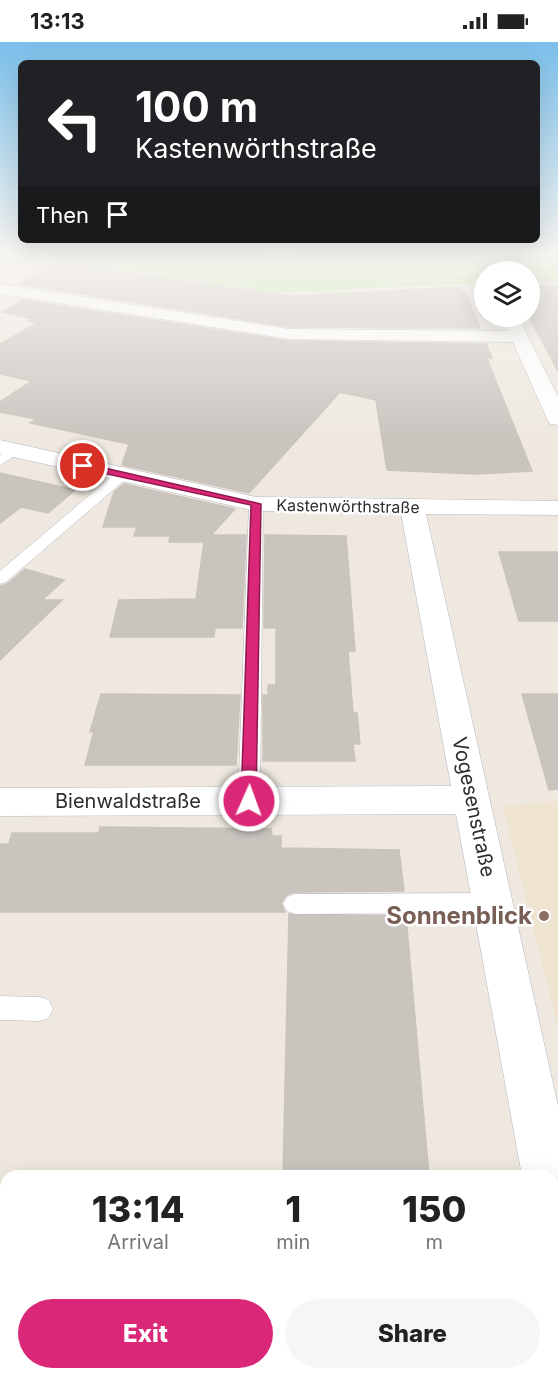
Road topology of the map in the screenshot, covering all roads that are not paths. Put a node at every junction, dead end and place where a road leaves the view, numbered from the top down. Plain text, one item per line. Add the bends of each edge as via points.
1 (163, 314) edge
2 (515, 327) edge
3 (519, 337) junction
4 (558, 419) edge
5 (5, 453) edge
6 (122, 475) junction
7 (256, 504) junction
8 (412, 508) junction
9 (558, 508) edge
10 (0, 579) edge
11 (472, 800) junction
12 (249, 801) junction
13 (0, 802) edge
14 (493, 903) junction
15 (295, 904) dead end
16 (0, 1008) edge
17 (40, 1009) dead end
18 (547, 1170) edge

1 - 3 street via 289,334
2 - 3 street
3 - 4 street
5 - 6 street, Kastenwörthstraße
6 - 7 street, Kastenwörthstraße
6 - 10 lane
7 - 8 street, Kastenwörthstraße
7 - 12 lane
8 - 9 street, Kastenwörthstraße
8 - 11 street, Vogesenstraße
11 - 12 street, Bienwaldstraße
11 - 14 street, Vogesenstraße
12 - 13 street, Bienwaldstraße
14 - 15 lane
14 - 18 street, Vogesenstraße
16 - 17 lane

